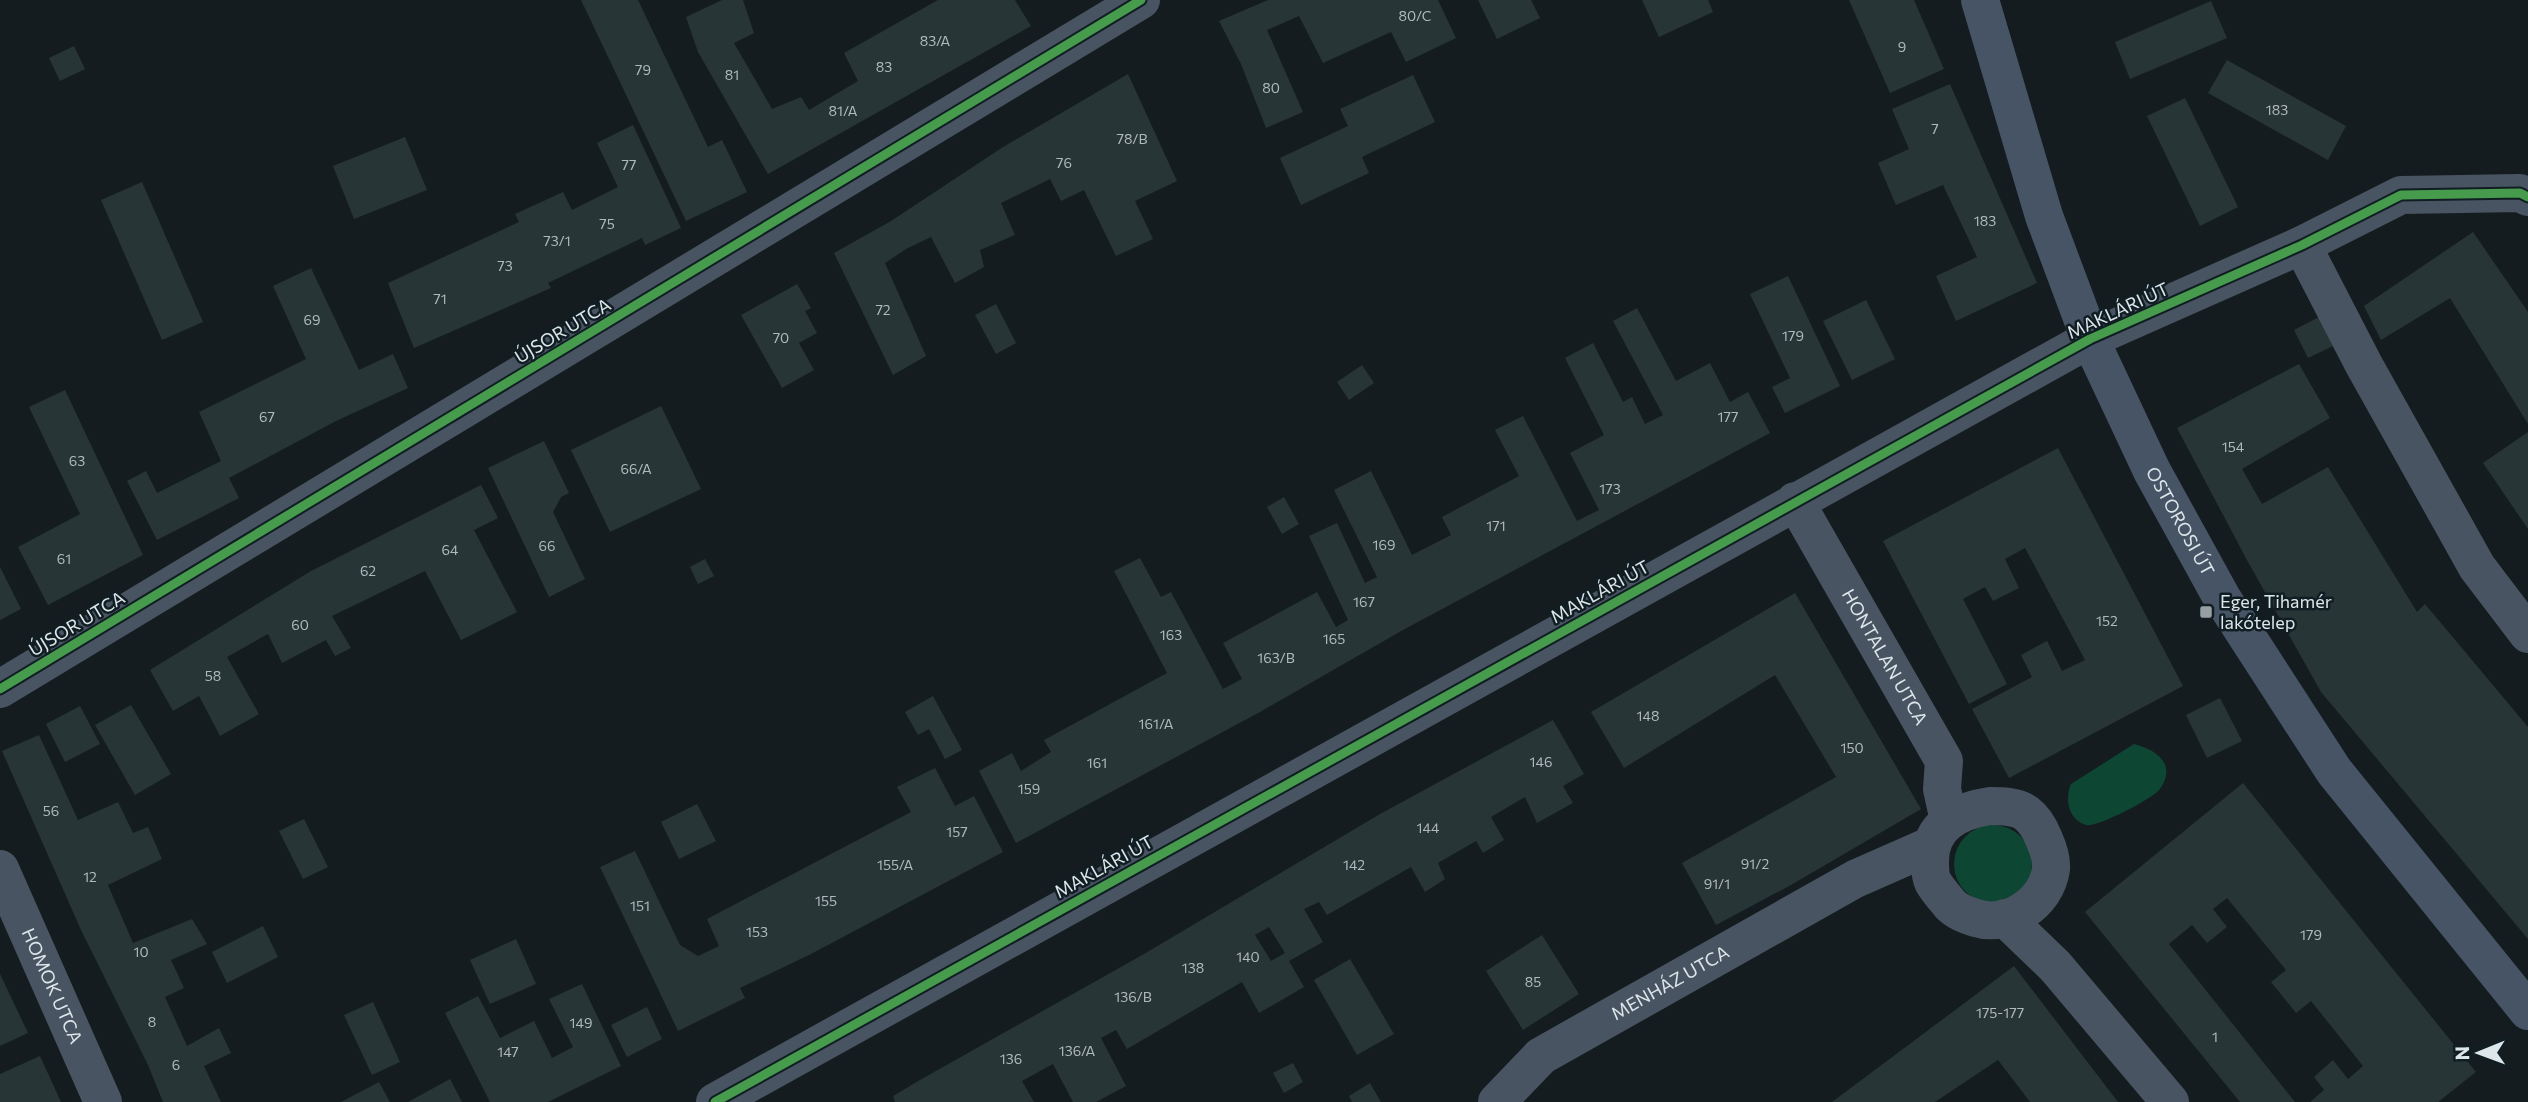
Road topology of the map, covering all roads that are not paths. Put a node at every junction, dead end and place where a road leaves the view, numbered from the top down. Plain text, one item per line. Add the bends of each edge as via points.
1 (1142, 0) edge
2 (1980, 0) edge
3 (1096, 14) edge
4 (2528, 197) edge
5 (2302, 245) junction
6 (2090, 339) junction
7 (1795, 501) junction
8 (2528, 634) edge
9 (0, 689) edge
10 (1944, 761) junction
11 (1990, 806) junction
12 (1937, 849) junction
13 (0, 869) edge
14 (2020, 909) junction
15 (2528, 1011) edge
16 (103, 1102) edge
17 (715, 1102) edge
18 (1497, 1102) edge
19 (2171, 1102) edge

1 - 3 street, ÚJSOR UTCA
2 - 6 main road, OSTOROSI ÚT via 2044,216
3 - 9 street, ÚJSOR UTCA
4 - 5 street, MAKLÁRI ÚT via 2520,193 2401,195
5 - 6 street, MAKLÁRI ÚT
5 - 8 street via 2477,567
6 - 7 street, MAKLÁRI ÚT
6 - 15 main road, OSTOROSI ÚT via 2152,471 2222,598 2334,771
7 - 10 street, HONTALAN UTCA
7 - 17 street, MAKLÁRI ÚT
10 - 11 street
10 - 12 street
11 - 12 street via 1967,810
11 - 14 street via 2025,812 2050,852 2051,870
12 - 14 street via 1953,908 1989,922
12 - 18 street, MENHÁZ UTCA via 1855,878 1541,1056
13 - 16 street, HOMOK UTCA
14 - 19 street via 2037,921 2055,966

